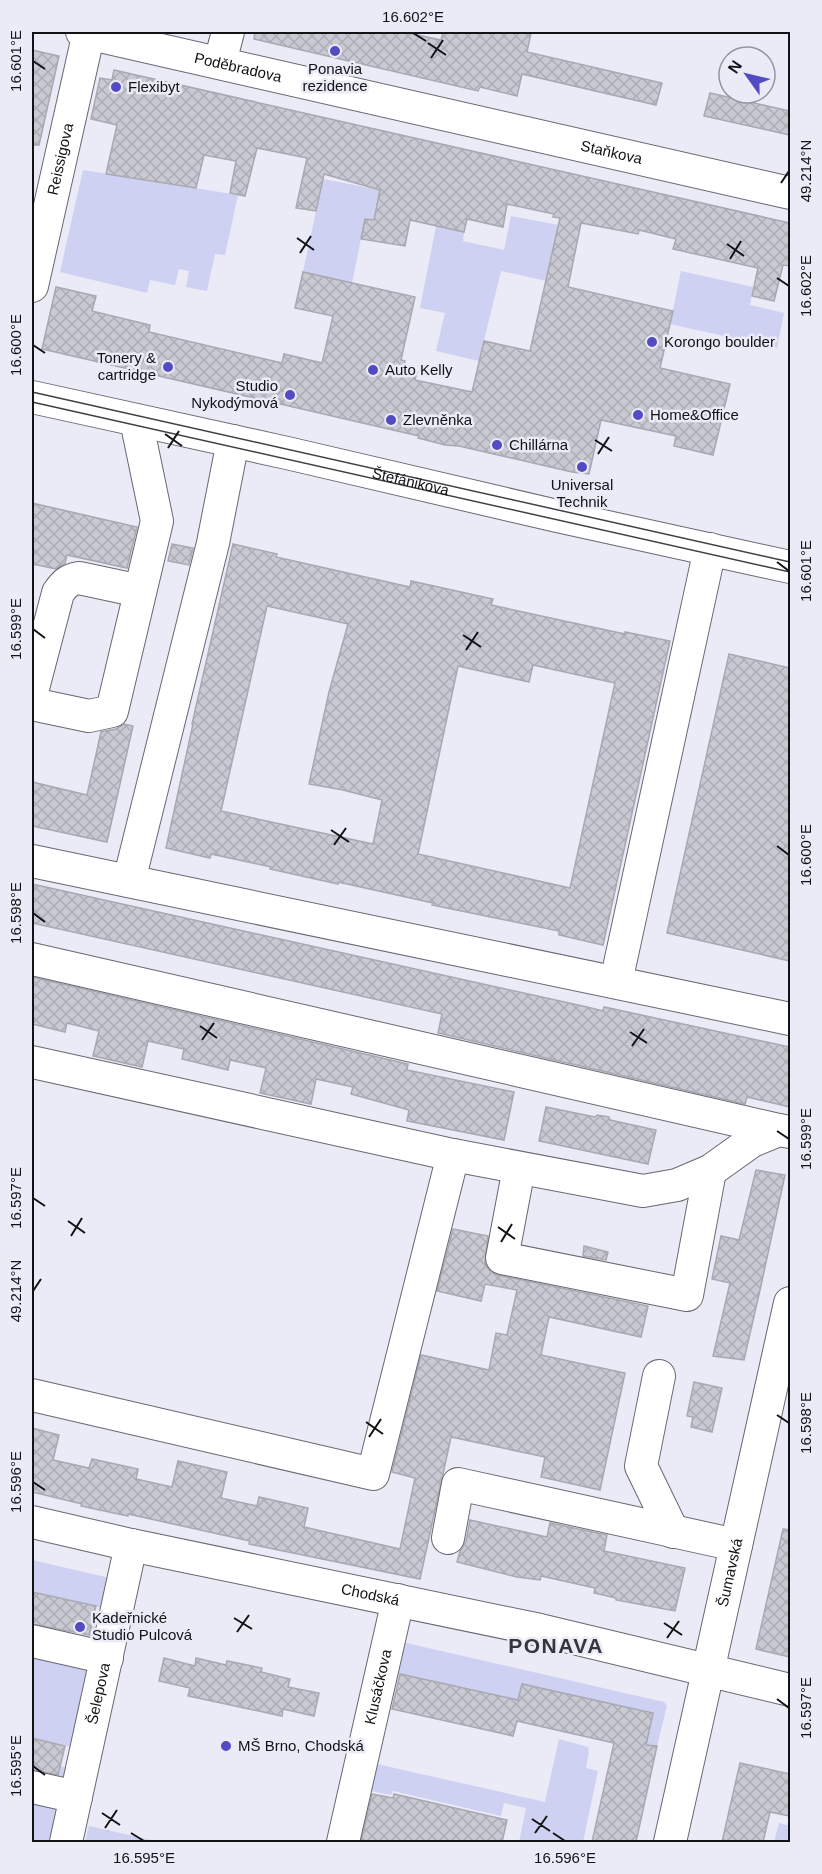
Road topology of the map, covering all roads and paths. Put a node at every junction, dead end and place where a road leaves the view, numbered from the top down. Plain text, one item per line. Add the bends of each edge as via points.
1 (86, 32) edge
2 (228, 32) edge
3 (220, 62) junction
4 (431, 111) joint
5 (790, 194) edge
6 (32, 286) edge
7 (32, 397) edge
8 (136, 420) junction
9 (233, 441) junction
10 (710, 549) junction
11 (790, 567) edge
12 (140, 591) junction
13 (32, 692) edge
14 (32, 704) edge
15 (32, 861) edge
16 (129, 881) junction
17 (32, 959) edge
18 (616, 982) junction
19 (790, 1019) edge
20 (32, 1062) edge
21 (785, 1131) edge
22 (453, 1155) junction
23 (519, 1167) junction
24 (710, 1171) junction
25 (790, 1303) edge
26 (659, 1376) dead end
27 (32, 1395) edge
28 (32, 1522) edge
29 (673, 1532) junction
30 (448, 1538) dead end
31 (131, 1545) junction
32 (736, 1545) junction
33 (398, 1600) junction
34 (32, 1641) edge
35 (107, 1658) junction
36 (709, 1671) junction
37 (790, 1690) edge
38 (32, 1787) edge
39 (76, 1797) junction
40 (66, 1842) edge
41 (343, 1842) edge
42 (670, 1842) edge

1 - 3 street, Poděbradova
1 - 6 street, Reissigova
2 - 3 street
3 - 4 street, Poděbradova
4 - 5 street, Staňkova
7 - 8 street, Štefánikova
8 - 9 street, Štefánikova
8 - 12 street via 157,521
9 - 10 street, Štefánikova
9 - 16 street via 213,543
10 - 11 street, Štefánikova
10 - 18 street
12 - 13 street via 79,578 64,584 58,593
12 - 14 street via 112,711 89,716
15 - 16 street
16 - 18 street
17 - 21 street
18 - 19 street
20 - 22 street
21 - 24 street via 752,1141
22 - 23 street
22 - 27 street via 373,1474
23 - 24 street via 643,1191 677,1185
23 - 24 street via 502,1258 687,1295
25 - 32 street, Šumavská
26 - 29 street via 641,1466
28 - 31 street, Chodská
29 - 30 street via 458,1484
29 - 32 street
31 - 33 street, Chodská
31 - 35 street, Šelepova
32 - 36 street, Šumavská
33 - 36 street, Chodská
33 - 41 street, Klusáčkova
34 - 35 street
35 - 39 street, Šelepova
36 - 37 street, Chodská
36 - 42 street, Šumavská
38 - 39 street
39 - 40 street, Šelepova

